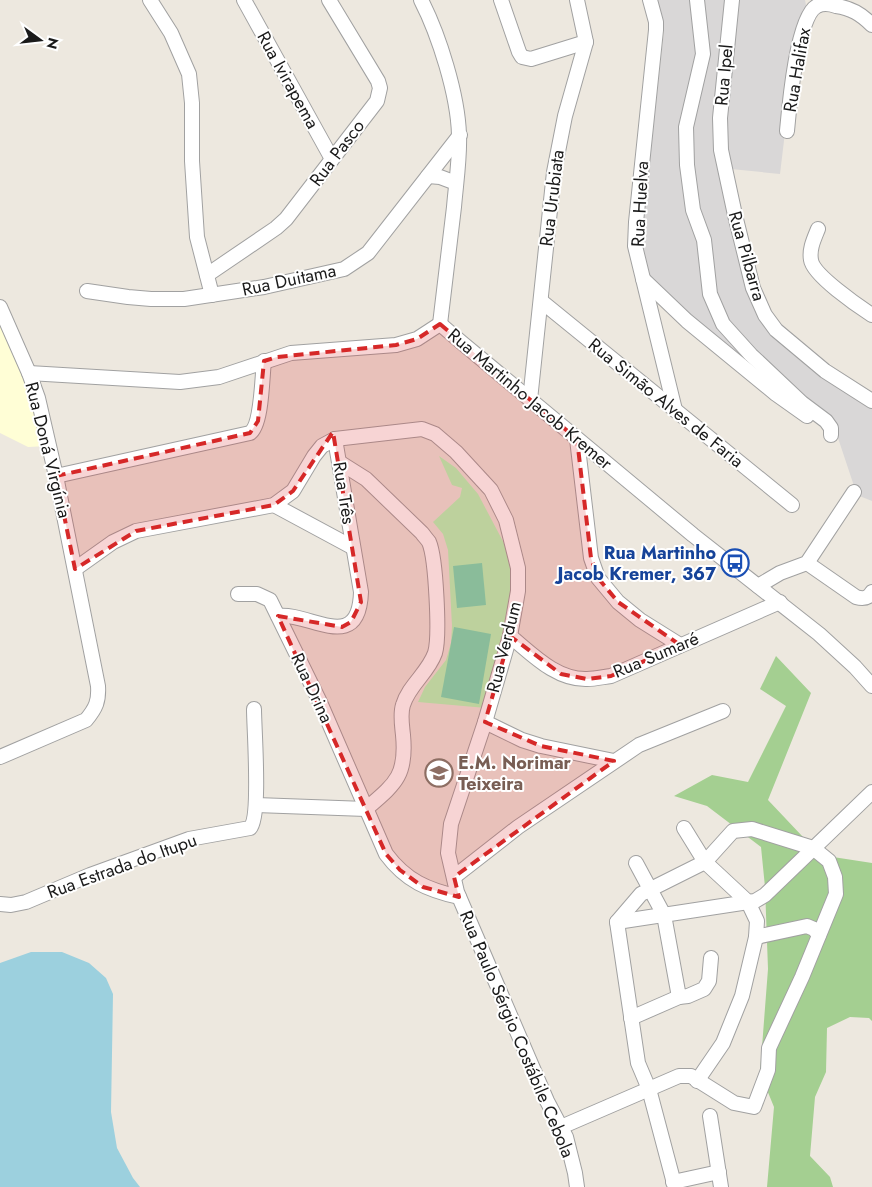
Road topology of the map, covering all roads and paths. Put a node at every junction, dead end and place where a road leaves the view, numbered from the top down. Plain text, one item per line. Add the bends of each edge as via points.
1 (150, 0) edge
2 (244, 0) edge
3 (329, 0) edge
4 (421, 0) edge
5 (501, 0) edge
6 (577, 0) edge
7 (650, 0) edge
8 (697, 0) edge
9 (732, 0) edge
10 (872, 25) edge
11 (586, 42) junction
12 (787, 131) dead end
13 (460, 135) junction
14 (721, 150) joint
15 (332, 159) junction
16 (428, 176) junction
17 (456, 183) junction
18 (818, 229) dead end
19 (206, 275) junction
20 (642, 278) junction
21 (87, 291) dead end
22 (212, 295) junction
23 (541, 301) junction
24 (0, 306) edge
25 (872, 315) edge
26 (440, 324) junction
27 (264, 361) junction
28 (29, 373) junction
29 (530, 400) junction
30 (872, 401) edge
31 (675, 410) junction
32 (335, 439) junction
33 (577, 439) junction
34 (339, 462) junction
35 (56, 476) junction
36 (854, 492) dead end
37 (274, 505) junction
38 (792, 505) dead end
39 (352, 547) junction
40 (808, 563) junction
41 (75, 568) junction
42 (758, 586) junction
43 (872, 592) edge
44 (238, 594) dead end
45 (780, 602) junction
46 (278, 616) junction
47 (510, 636) junction
48 (680, 645) junction
49 (872, 686) edge
50 (254, 709) dead end
51 (723, 711) dead end
52 (485, 722) junction
53 (0, 757) edge
54 (614, 761) junction
55 (872, 792) edge
56 (256, 805) junction
57 (366, 809) junction
58 (684, 828) dead end
59 (813, 848) junction
60 (705, 862) junction
61 (636, 863) dead end
62 (454, 877) junction
63 (650, 889) junction
64 (459, 897) junction
65 (748, 902) junction
66 (0, 904) edge
67 (664, 915) junction
68 (617, 922) junction
69 (820, 935) junction
70 (756, 937) junction
71 (711, 958) dead end
72 (678, 997) junction
73 (631, 1018) junction
74 (697, 1081) junction
75 (649, 1089) junction
76 (710, 1116) dead end
77 (561, 1128) junction
78 (719, 1172) junction
79 (674, 1184) edge
80 (577, 1187) edge
81 (721, 1187) edge

1 - 19 street via 171,32 189,74 195,216
2 - 15 street, Rua Ivirapema
3 - 15 street, Rua Pasco via 380,88 377,101
4 - 13 street, Rua Martinho Jacob Kremer via 452,85
5 - 11 street via 519,52 526,59
6 - 11 street, Rua Urubiata
7 - 20 street, Rua Huelva via 656,30 635,235
8 - 20 street via 703,54 686,127 687,164 692,210 704,240 710,294 723,324 751,355 826,421 833,436 776,394
9 - 14 street, Rua Ipel via 720,118
10 - 12 street, Rua Halifax via 848,8 826,4 811,11 796,59
11 - 23 street, Rua Urubiata via 557,152
13 - 16 street, Rua Duitama
13 - 17 street, Rua Martinho Jacob Kremer
14 - 30 street, Rua Pilbarra via 753,288 765,315 776,330 825,371
15 - 19 street, Rua Pasco via 300,203 276,228
16 - 17 street
16 - 22 street, Rua Duitama via 368,253 351,265 264,287
17 - 26 street, Rua Martinho Jacob Kremer
18 - 25 street via 810,251 814,268 842,294
19 - 22 street
20 - 31 street, Rua Huelva
21 - 22 street, Rua Duitama via 151,299
23 - 29 street, Rua Urubiata
23 - 31 street, Rua Simão Alves de Faria
24 - 28 street, Rua Doná Virgínia
26 - 27 street via 417,339 396,345 291,353
26 - 29 street, Rua Martinho Jacob Kremer
27 - 28 street via 219,377 180,382
27 - 35 street via 258,421 250,433
28 - 35 street, Rua Doná Virgínia
29 - 33 street, Rua Martinho Jacob Kremer
31 - 38 street, Rua Simão Alves de Faria
32 - 34 street, Rua Três
32 - 37 street via 322,446 292,491
32 - 47 street, Rua Verdum via 412,429 429,431 456,452 491,490 506,520 518,568 518,591
33 - 42 street, Rua Martinho Jacob Kremer
33 - 48 street via 591,558 598,578 618,602 640,620
34 - 39 street, Rua Três
34 - 57 street via 366,479 422,533 429,542 433,564 438,633 436,651 402,707 402,769 389,789
35 - 41 street, Rua Doná Virgínia
36 - 40 street
37 - 39 street
37 - 41 street via 136,531 113,542
39 - 46 street, Rua Três via 361,602 351,622 335,628 297,617
40 - 42 street via 780,573
40 - 43 street via 856,596 865,598
41 - 53 street, Rua Doná Virgínia via 98,686 96,708 86,720
42 - 45 street, Rua Martinho Jacob Kremer
44 - 46 street, Rua Drina via 267,597
45 - 48 street, Rua Sumaré
45 - 49 street, Rua Martinho Jacob Kremer via 855,667
46 - 57 street, Rua Drina
47 - 48 street, Rua Sumaré via 542,663 561,674 588,679 611,676
47 - 52 street, Rua Verdum
50 - 56 street
51 - 54 street via 639,745
52 - 54 street via 541,746
52 - 62 street, Rua Verdum via 451,824 448,853
54 - 62 street via 518,827
55 - 59 street
56 - 57 street
56 - 66 street, Rua Estrada do Itupu via 255,822 250,828 189,839 26,902
57 - 64 street, Rua Paulo Sérgio Costábile Cebola via 386,854 400,870 423,887
58 - 60 street
59 - 60 street via 743,829 733,831
59 - 65 street via 765,895
59 - 69 street via 829,861 836,894
60 - 63 street
60 - 65 street
61 - 63 street
62 - 64 street, Rua Verdum
63 - 67 street
63 - 68 street via 641,894
64 - 77 street, Rua Paulo Sérgio Costábile Cebola
65 - 67 street
65 - 70 street via 757,921
67 - 68 street
67 - 72 street
68 - 73 street
69 - 70 street via 807,926
69 - 74 street via 769,1048 768,1070 754,1106 734,1103
70 - 74 street via 739,1004 723,1043
71 - 72 street via 709,981 704,989
72 - 73 street
73 - 75 street via 638,1063
74 - 75 street via 691,1076 679,1076
75 - 77 street
75 - 79 street
76 - 78 street
77 - 80 street, Rua Paulo Sérgio Costábile Cebola
78 - 79 street
78 - 81 street

